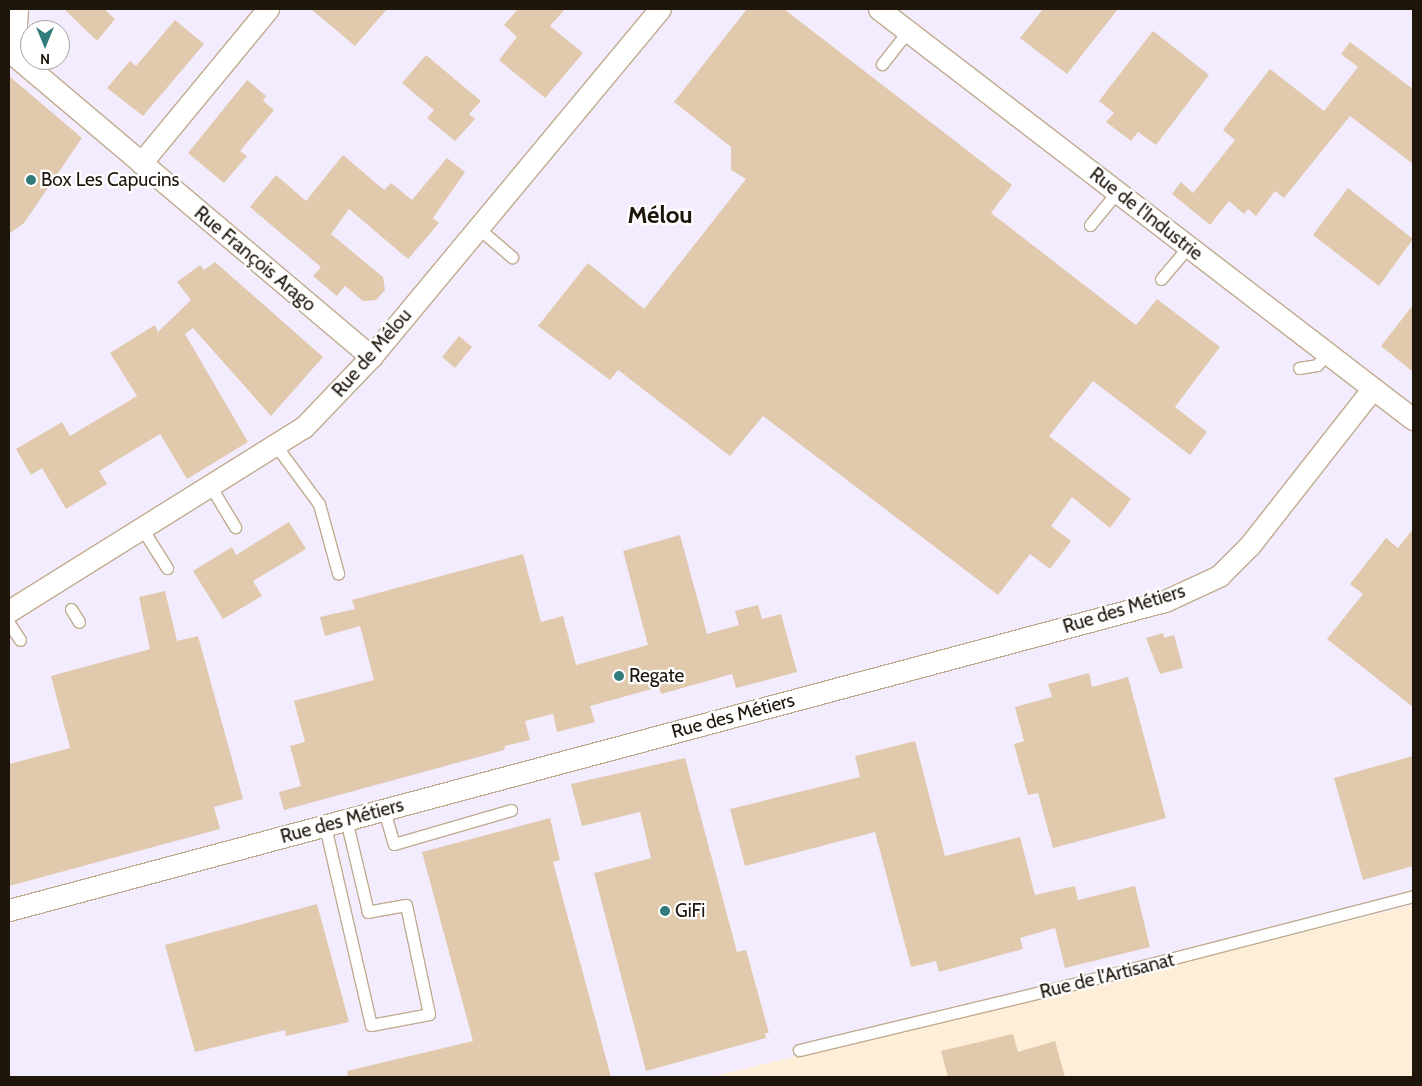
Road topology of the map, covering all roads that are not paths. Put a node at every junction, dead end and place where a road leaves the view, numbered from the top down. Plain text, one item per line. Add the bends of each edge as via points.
1 (17, 9) edge
2 (268, 9) edge
3 (660, 9) edge
4 (880, 9) edge
5 (908, 31) junction
6 (882, 64) dead end
7 (141, 163) junction
8 (1117, 192) junction
9 (1090, 225) dead end
10 (478, 228) junction
11 (1188, 247) junction
12 (512, 257) dead end
13 (1161, 279) dead end
14 (1328, 353) junction
15 (371, 356) junction
16 (1299, 368) dead end
17 (1373, 388) junction
18 (1413, 419) edge
19 (277, 447) junction
20 (211, 487) junction
21 (234, 526) dead end
22 (143, 530) junction
23 (167, 568) dead end
24 (338, 573) dead end
25 (71, 609) dead end
26 (9, 611) edge
27 (79, 622) dead end
28 (9, 623) edge
29 (20, 640) dead end
30 (384, 810) junction
31 (511, 810) dead end
32 (346, 820) junction
33 (325, 826) junction
34 (1413, 896) edge
35 (9, 910) edge
36 (798, 1050) dead end

1 - 7 street, Rue François Arago via 14,55
2 - 7 street
3 - 10 street, Rue de Mélou
4 - 5 street, Rue de l'Industrie
5 - 6 lane
5 - 8 street, Rue de l'Industrie
7 - 15 street, Rue François Arago
8 - 9 lane
8 - 11 street, Rue de l'Industrie
10 - 12 lane
10 - 15 street, Rue de Mélou
11 - 13 lane
11 - 14 street, Rue de l'Industrie
14 - 16 lane via 1317,365
14 - 17 street, Rue de l'Industrie
15 - 19 street, Rue de Mélou via 328,404
17 - 18 street, Rue de l'Industrie
17 - 30 street, Rue des Métiers via 1250,545 1219,576 1165,601
19 - 20 street, Rue de Mélou
19 - 24 lane via 319,504
20 - 21 lane
20 - 22 street, Rue de Mélou
22 - 23 lane
22 - 26 street, Rue de Mélou
25 - 27 lane
28 - 29 lane
30 - 31 lane via 394,844
30 - 32 street, Rue des Métiers
32 - 33 street, Rue des Métiers
32 - 33 lane via 368,912 406,905 429,1014 371,1025
33 - 35 street, Rue des Métiers
34 - 36 lane, Rue de l'Artisanat via 1054,989

